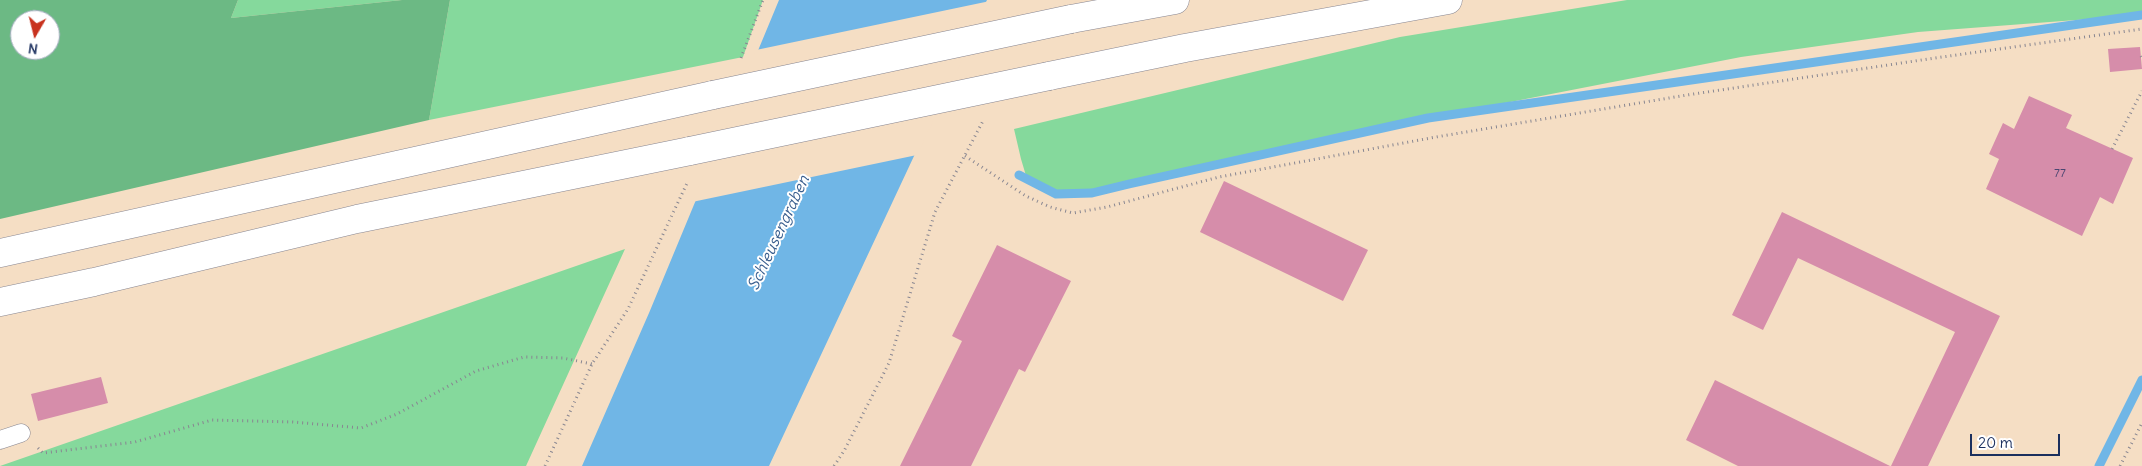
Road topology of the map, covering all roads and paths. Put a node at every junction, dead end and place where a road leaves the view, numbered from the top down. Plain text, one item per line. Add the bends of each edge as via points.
1 (763, 0) edge
2 (1175, 0) edge
3 (1448, 0) edge
4 (2142, 29) edge
5 (739, 64) dead end
6 (2142, 91) edge
7 (987, 113) dead end
8 (2112, 149) dead end
9 (964, 156) junction
10 (691, 161) junction
11 (0, 253) edge
12 (94, 282) junction
13 (0, 302) edge
14 (0, 319) edge
15 (592, 364) junction
16 (2142, 423) edge
17 (21, 433) joint
18 (0, 440) edge
19 (545, 466) edge
20 (834, 466) edge
21 (2120, 466) edge

1 - 5 path
2 - 11 highway, bridge via 713,95
3 - 10 highway, bridge via 1049,76
4 - 9 path via 1687,95 1436,137 1219,177 1074,213 1026,196
6 - 8 path
7 - 9 path
9 - 20 path via 935,212 889,363
10 - 12 highway via 357,219
10 - 15 path via 628,309
12 - 13 highway
12 - 14 highway
15 - 17 path via 563,358 524,357 476,371 397,414 361,428 212,420 135,442 43,453
15 - 19 path
16 - 21 path
17 - 18 lane

